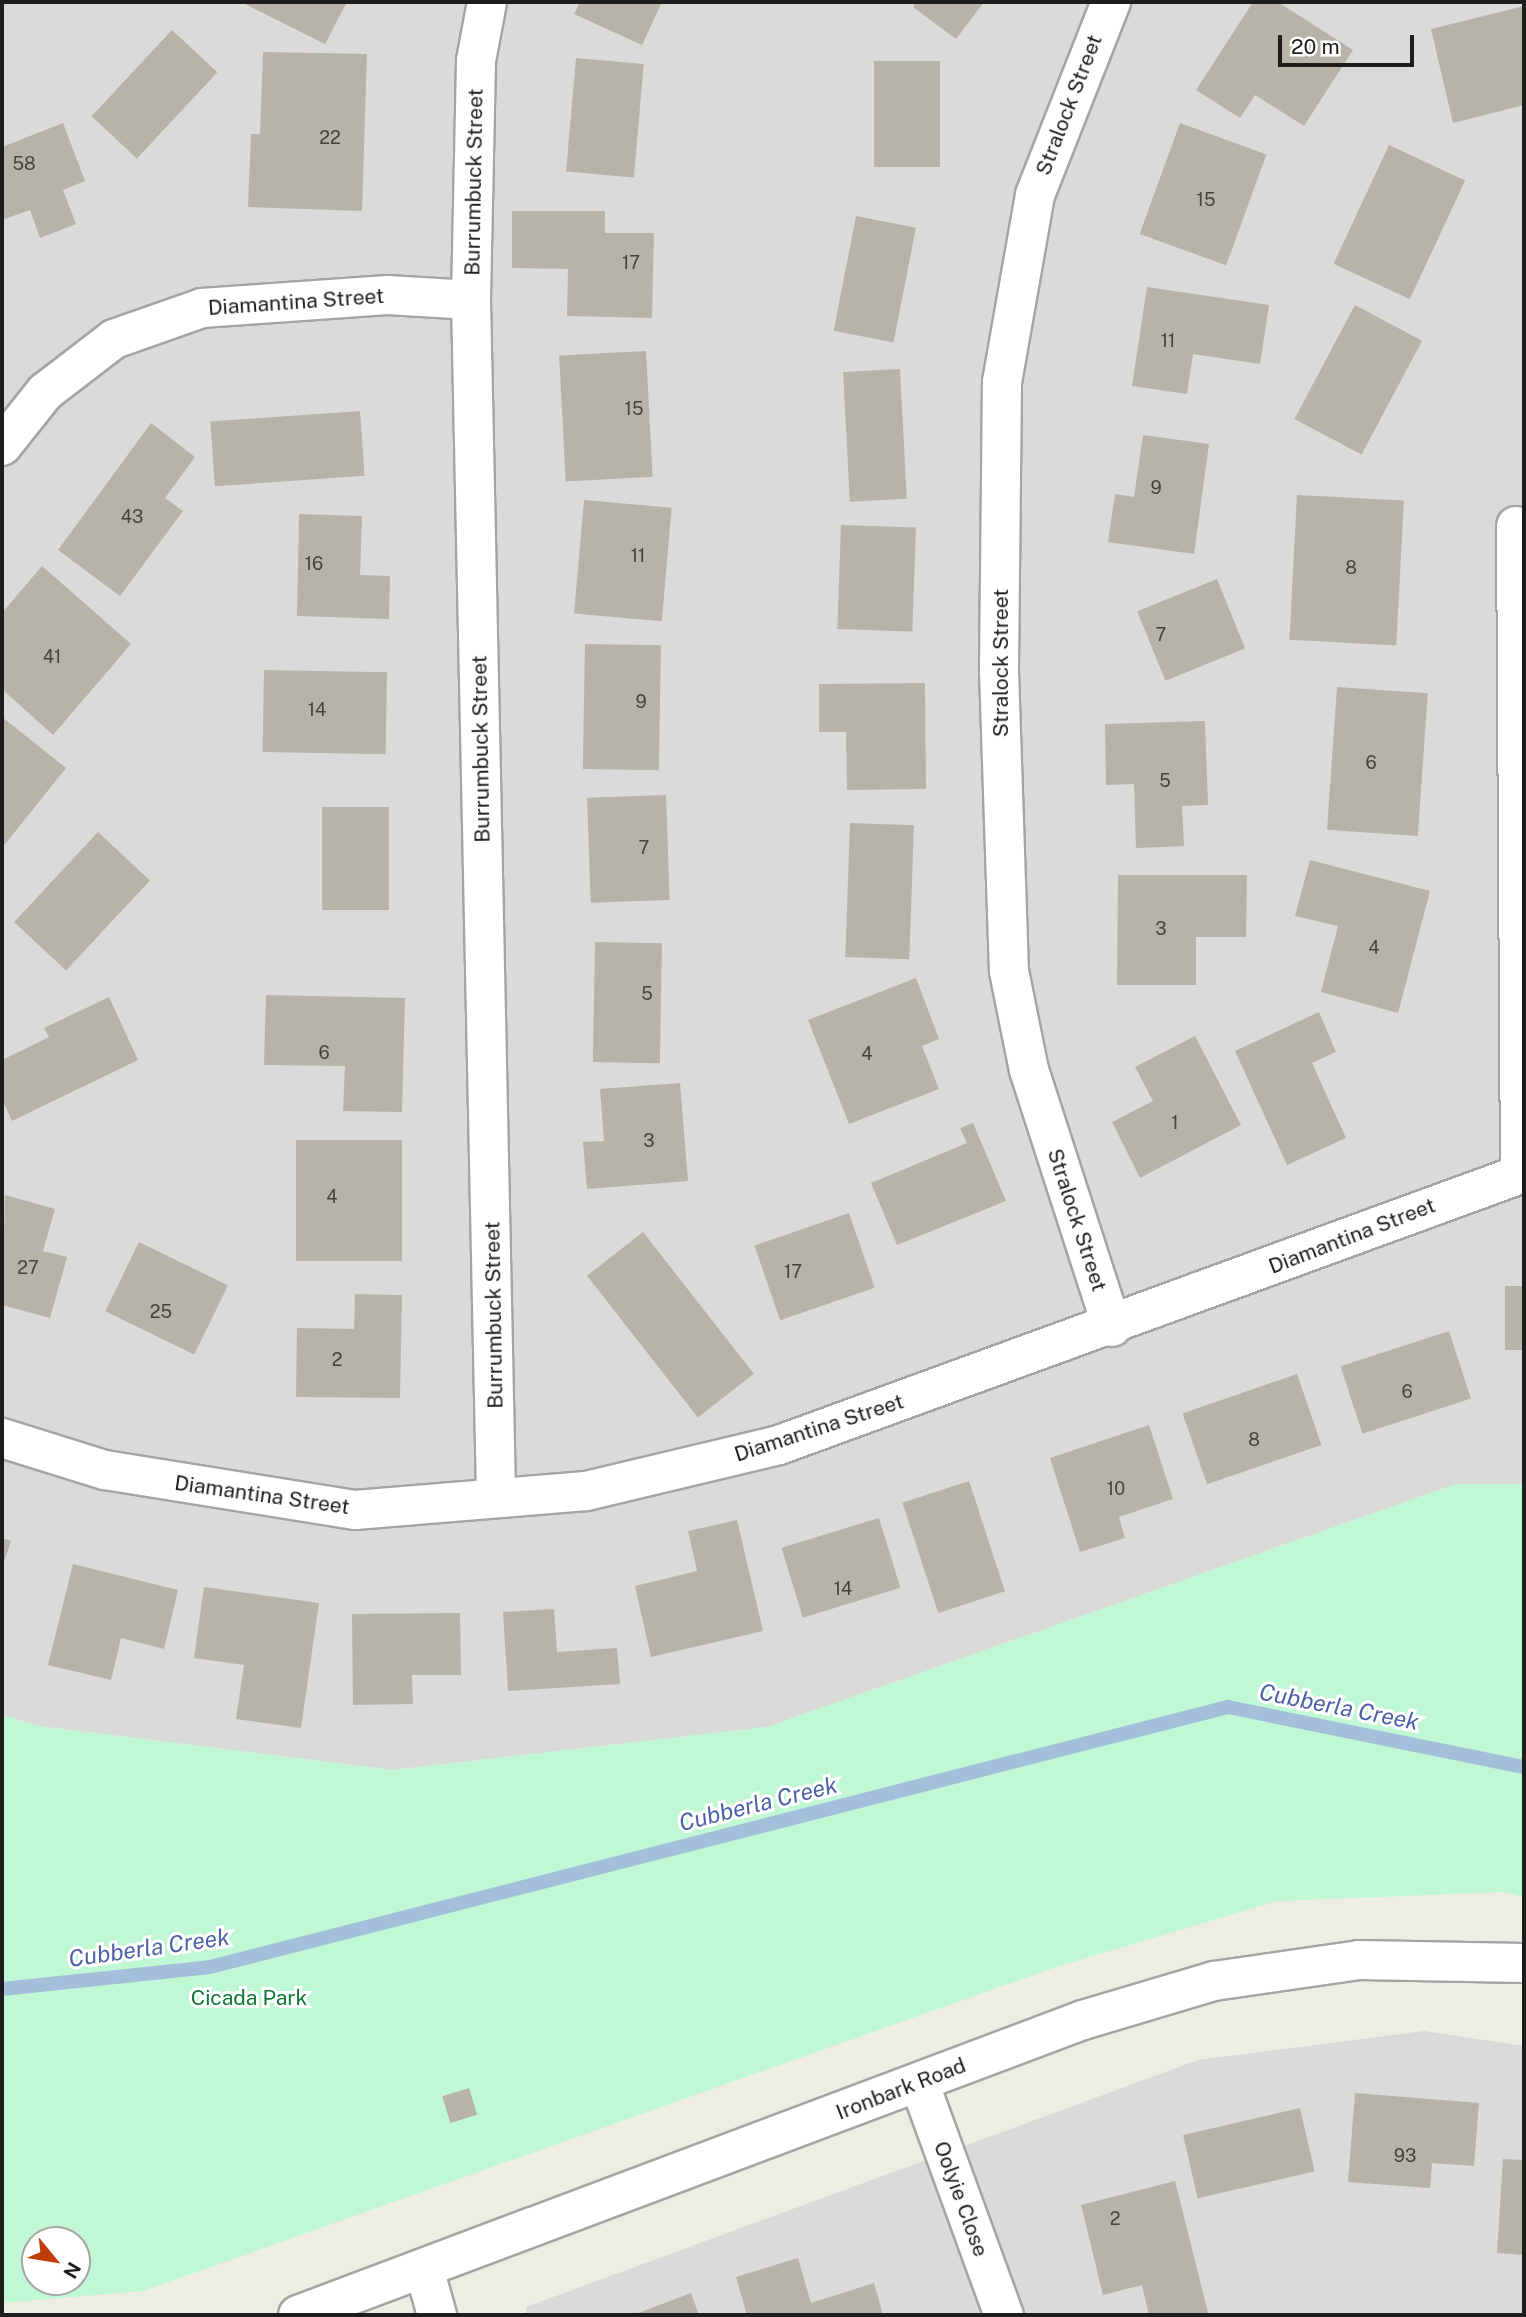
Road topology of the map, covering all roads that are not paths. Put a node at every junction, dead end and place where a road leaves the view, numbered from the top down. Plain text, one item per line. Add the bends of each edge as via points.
1 (487, 2) edge
2 (1111, 2) edge
3 (471, 300) junction
4 (2, 446) edge
5 (1516, 526) dead end
6 (1522, 1173) edge
7 (1112, 1327) junction
8 (2, 1438) edge
9 (496, 1496) junction
10 (1524, 1963) edge
11 (919, 2082) junction
12 (425, 2272) junction
13 (298, 2315) edge
14 (437, 2315) edge
15 (1004, 2315) edge

1 - 3 street, Burrumbuck Street via 476,61
2 - 7 street, Stralock Street via 1035,194 1002,382 999,671 1009,971 1029,1070
3 - 4 street, Diamantina Street via 388,295 202,308 114,339 45,392
3 - 9 street, Burrumbuck Street
5 - 6 street
6 - 7 street, Diamantina Street
7 - 9 street, Diamantina Street via 779,1445 586,1491
8 - 9 street, Diamantina Street via 104,1470 355,1510
10 - 11 street, Ironbark Road via 1360,1960 1214,1981 1083,2020
11 - 12 street, Ironbark Road
11 - 15 street, Oolyie Close
12 - 13 street, Ironbark Road
12 - 14 street

